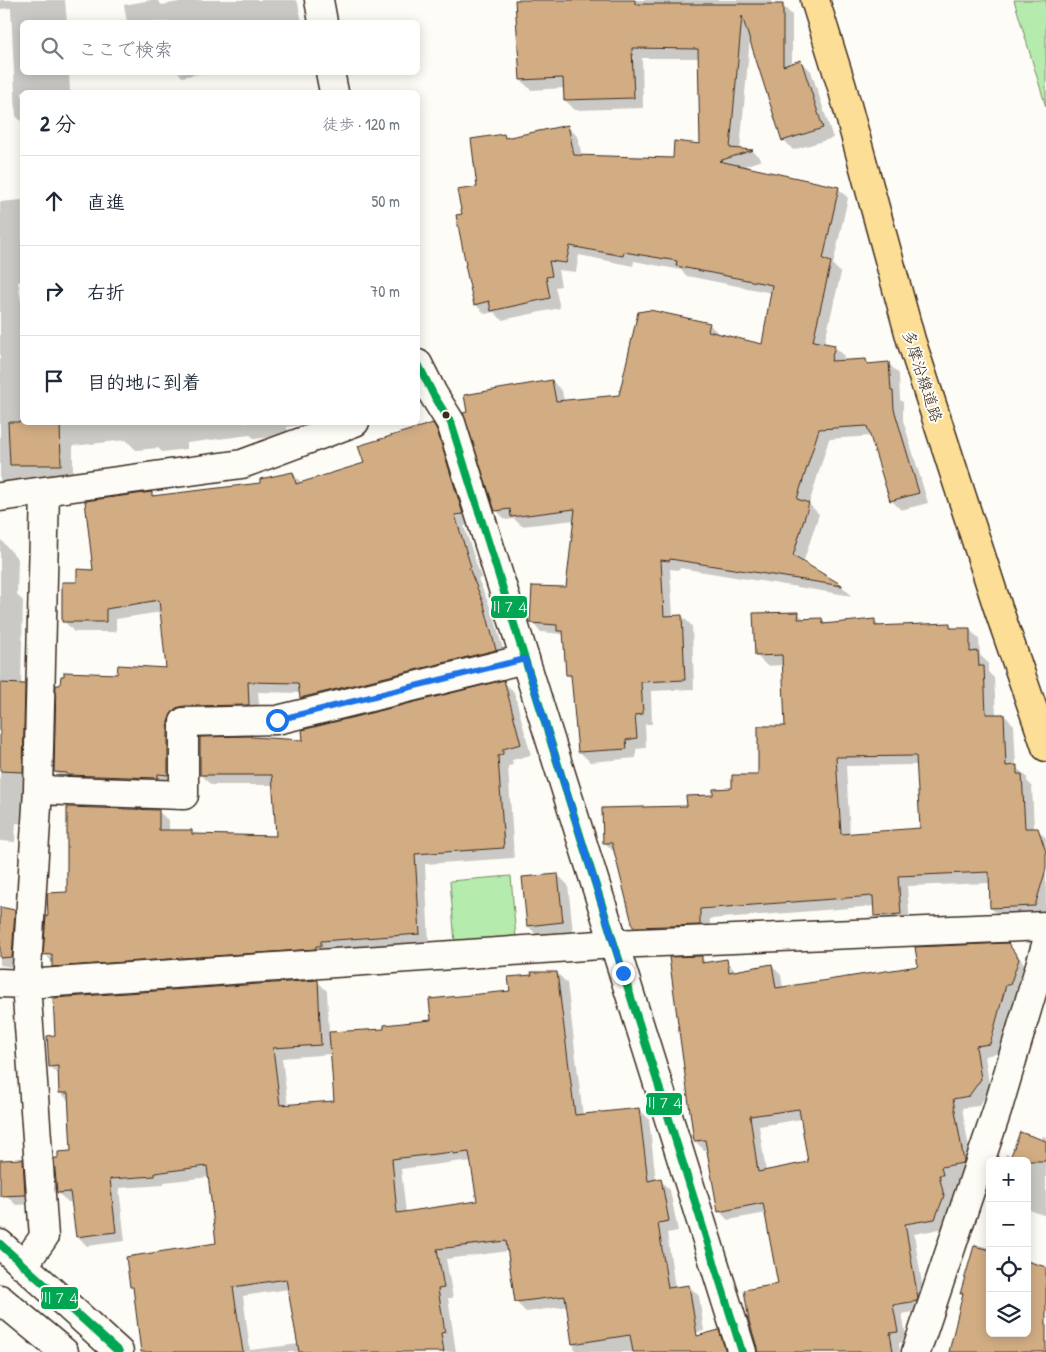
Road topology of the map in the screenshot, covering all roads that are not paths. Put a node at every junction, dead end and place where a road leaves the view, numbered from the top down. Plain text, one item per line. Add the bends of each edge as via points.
1 (319, 0) edge
2 (815, 0) edge
3 (323, 20) edge
4 (331, 75) edge
5 (334, 90) edge
6 (420, 373) edge
7 (425, 396) edge
8 (347, 425) edge
9 (45, 491) junction
10 (0, 497) edge
11 (525, 659) junction
12 (1046, 747) edge
13 (38, 790) junction
14 (1046, 926) edge
15 (614, 944) junction
16 (1046, 945) edge
17 (13, 983) edge
18 (0, 1244) edge
19 (23, 1266) junction
20 (0, 1299) edge
21 (63, 1352) edge
22 (119, 1352) edge
23 (742, 1352) edge
24 (916, 1352) edge

1 - 3 street
2 - 12 main road, 多摩沿線道路 via 911,340
4 - 5 street
6 - 7 street
7 - 11 street via 451,423
8 - 9 street via 242,464
9 - 10 street
9 - 13 street
11 - 13 street via 277,720 184,722 184,795
11 - 15 street
13 - 17 street
14 - 15 street
15 - 17 street
15 - 23 street
16 - 24 street via 997,1111
17 - 19 street via 44,1237
18 - 19 street
19 - 22 street
20 - 21 street

